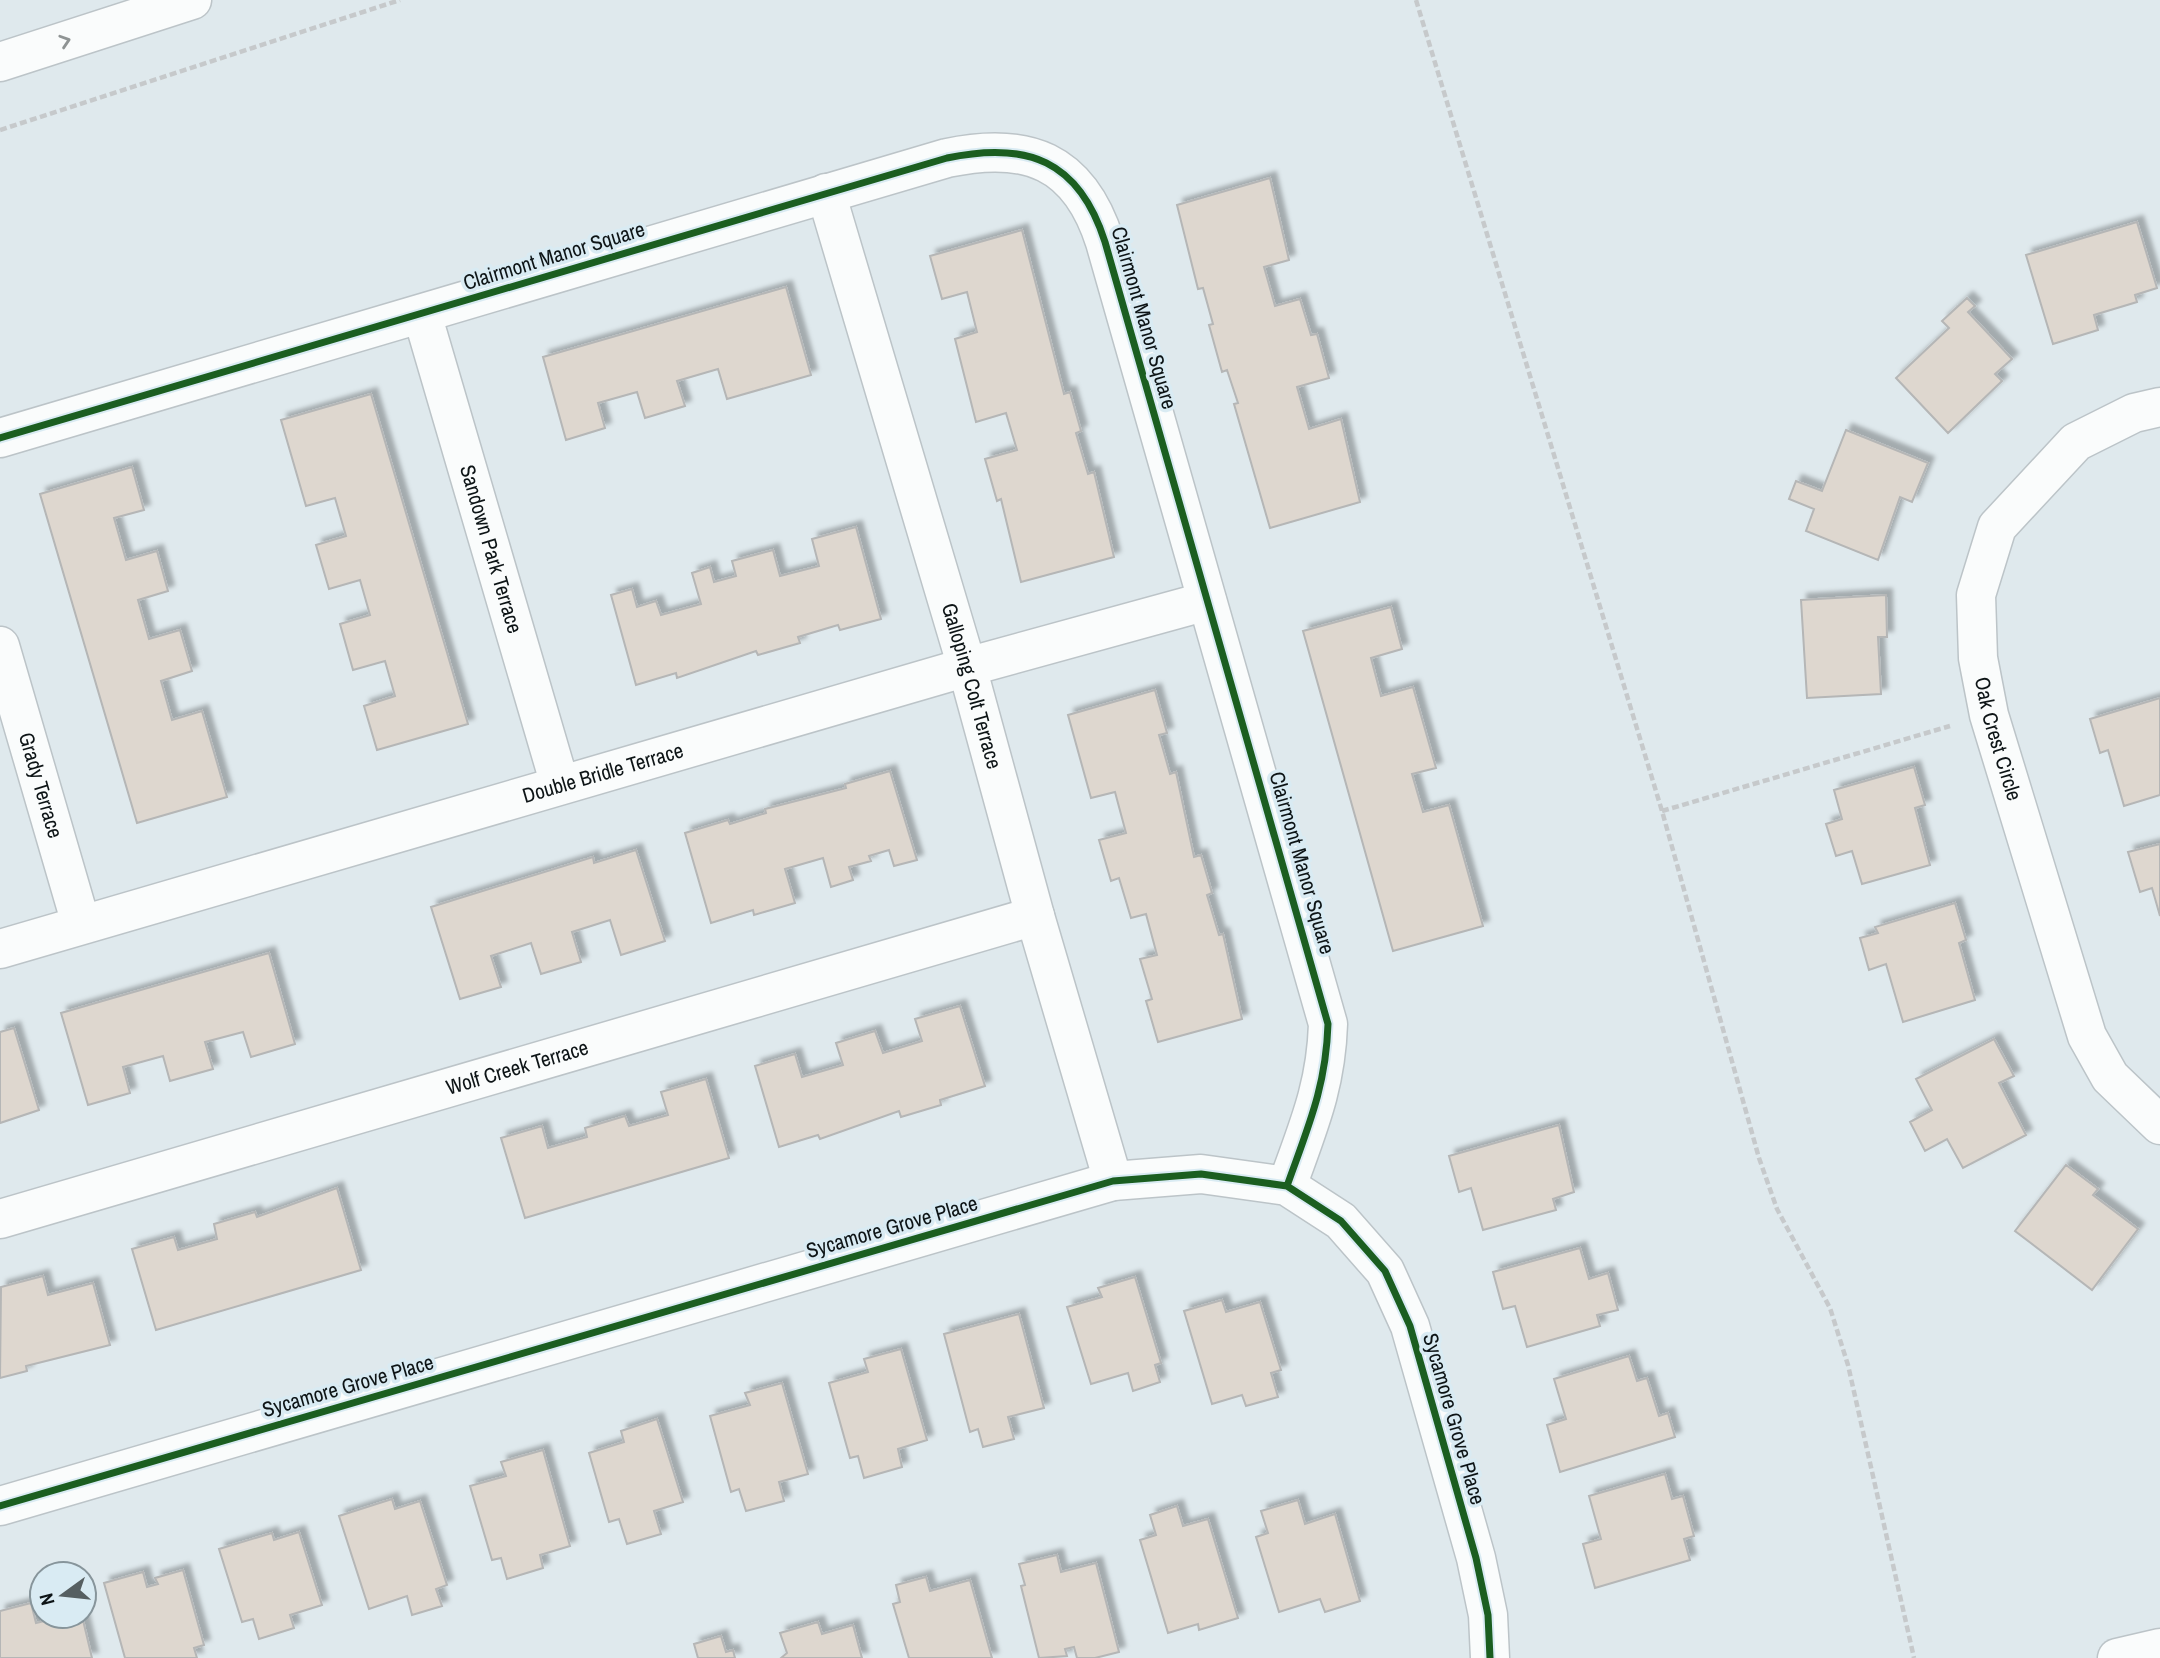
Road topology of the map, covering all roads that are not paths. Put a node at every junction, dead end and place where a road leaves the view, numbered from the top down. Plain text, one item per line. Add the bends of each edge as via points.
1 (192, 0) edge
2 (0, 62) edge
3 (826, 193) junction
4 (422, 314) junction
5 (2160, 407) edge
6 (0, 438) edge
7 (1207, 601) junction
8 (0, 646) edge
9 (967, 667) junction
10 (560, 785) junction
11 (1035, 916) junction
12 (81, 924) junction
13 (0, 949) edge
14 (2160, 1125) edge
15 (1113, 1181) junction
16 (1287, 1185) junction
17 (0, 1219) edge
18 (0, 1506) edge
19 (2160, 1648) edge
20 (1490, 1658) edge
21 (2116, 1658) edge

2 -> 1 street
3 - 4 street, Clairmont Manor Square
3 - 7 street, Clairmont Manor Square via 976,152 1008,151 1036,157 1059,169 1079,188 1095,212 1105,242
3 - 9 street, Galloping Colt Terrace
4 - 6 street, Clairmont Manor Square
4 - 10 street, Sandown Park Terrace
5 - 14 street, Oak Crest Circle via 2134,413 2076,442 1997,527 1976,595 1978,658 1989,715 2087,1036 2110,1077
7 - 9 street, Double Bridle Terrace
7 - 16 street, Clairmont Manor Square via 1328,1024 1327,1064 1318,1104
8 - 12 street, Grady Terrace
9 - 10 street, Double Bridle Terrace
9 - 11 street, Galloping Colt Terrace
10 - 12 street, Double Bridle Terrace
11 - 15 street, Galloping Colt Terrace
11 - 17 street, Wolf Creek Terrace
12 - 13 street, Double Bridle Terrace
15 - 16 street, Sycamore Grove Place via 1201,1174
15 - 18 street, Sycamore Grove Place
16 - 20 street, Sycamore Grove Place via 1340,1221 1385,1271 1405,1315 1476,1558 1488,1615
19 - 21 street

